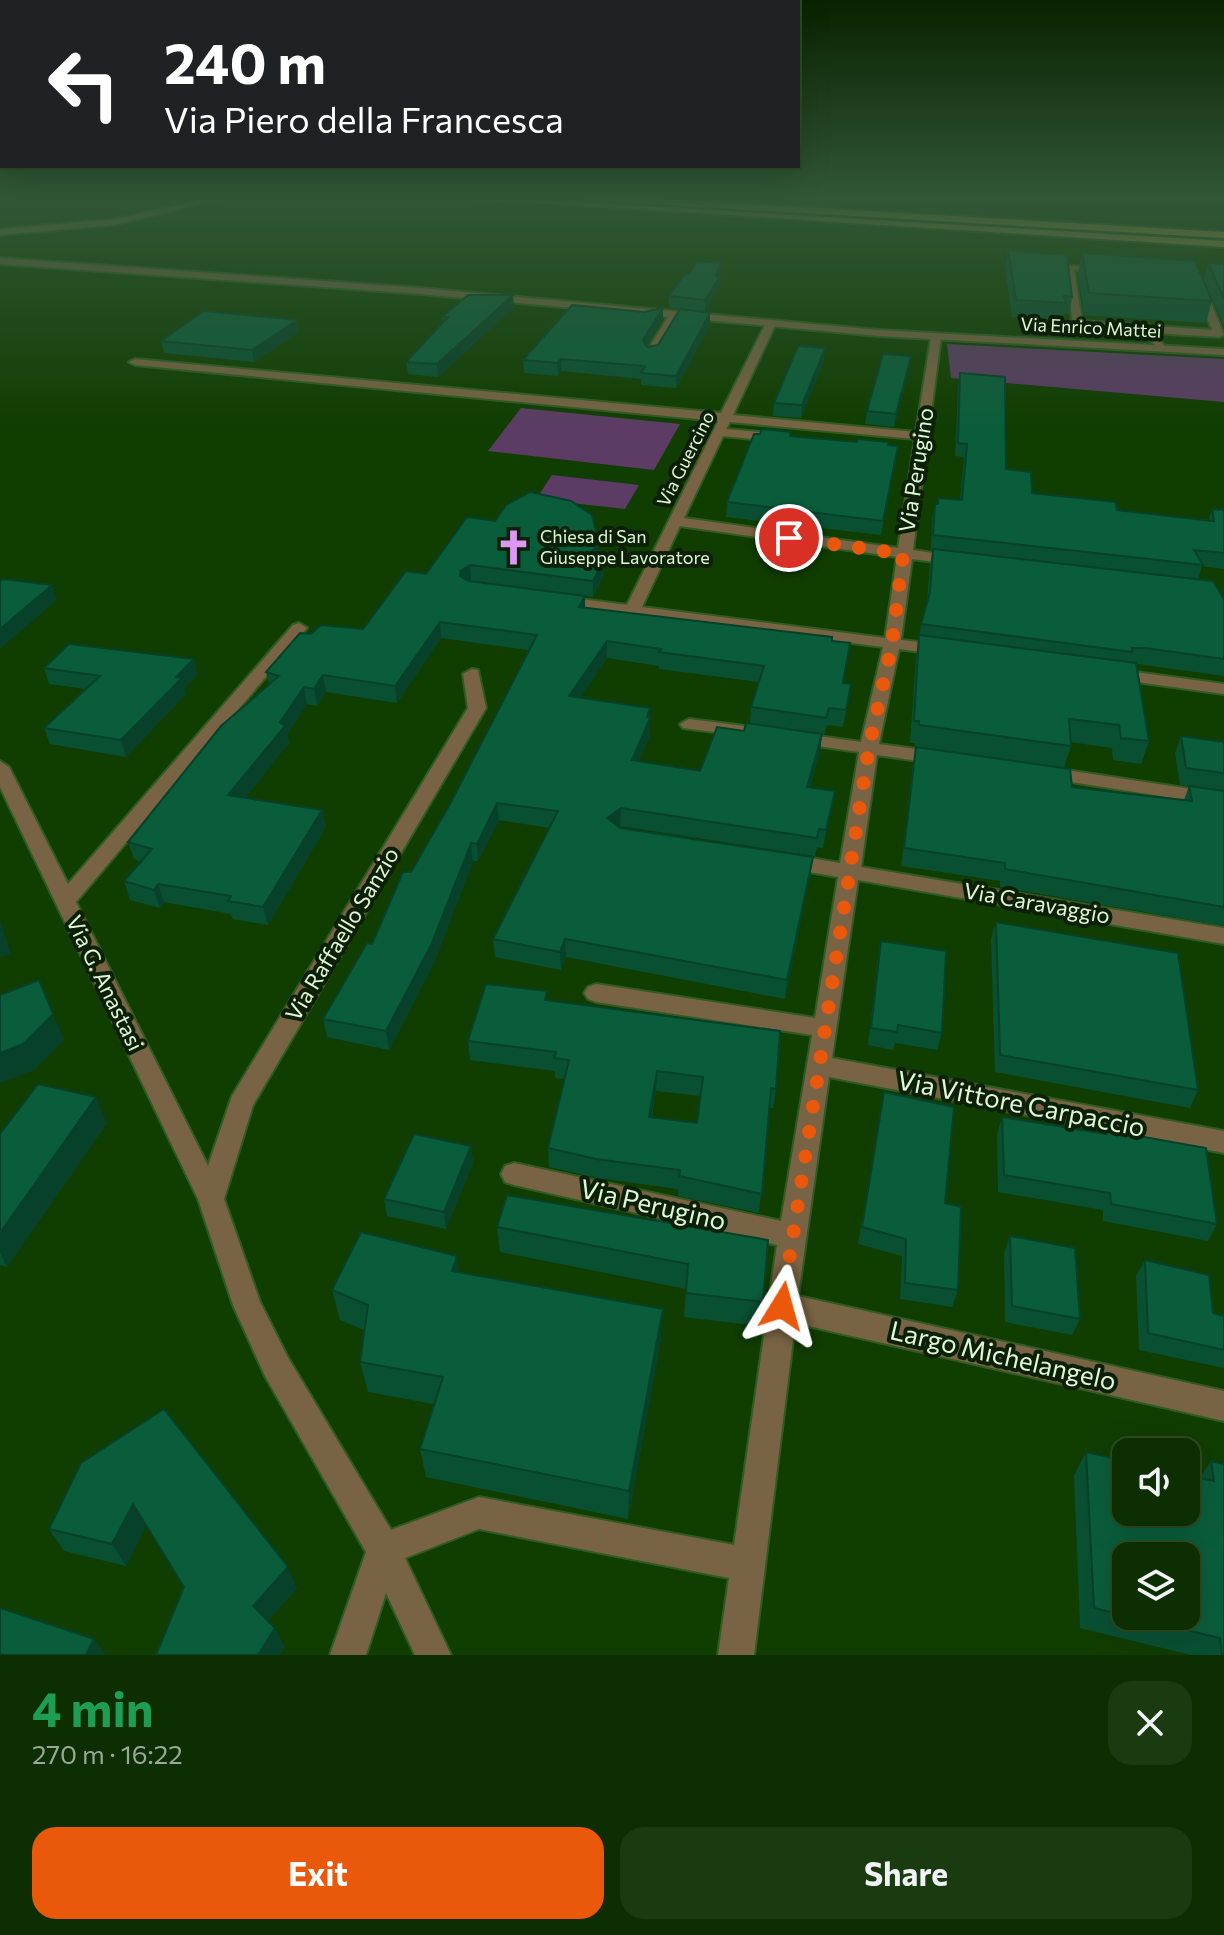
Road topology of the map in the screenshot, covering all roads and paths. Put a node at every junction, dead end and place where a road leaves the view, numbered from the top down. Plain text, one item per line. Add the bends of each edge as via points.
1 (186, 274) edge
2 (1070, 274) edge
3 (1195, 276) edge
4 (675, 314) junction
5 (771, 323) junction
6 (1146, 329) junction
7 (936, 337) junction
8 (1160, 348) junction
9 (1224, 352) edge
10 (651, 354) edge
11 (135, 362) dead end
12 (727, 417) junction
13 (720, 432) junction
14 (801, 440) edge
15 (915, 446) junction
16 (674, 521) junction
17 (903, 554) junction
18 (979, 563) edge
19 (545, 599) edge
20 (633, 610) junction
21 (299, 628) dead end
22 (892, 644) junction
23 (959, 653) edge
24 (1099, 672) edge
25 (472, 674) dead end
26 (1224, 689) edge
27 (689, 724) dead end
28 (869, 747) junction
29 (962, 761) edge
30 (0, 767) edge
31 (1023, 770) edge
32 (1224, 800) edge
33 (773, 859) edge
34 (849, 871) junction
35 (65, 901) junction
36 (1224, 936) edge
37 (596, 993) dead end
38 (824, 1028) junction
39 (819, 1065) junction
40 (1224, 1142) edge
41 (514, 1174) dead end
42 (211, 1199) junction
43 (792, 1236) junction
44 (782, 1306) junction
45 (1224, 1406) edge
46 (384, 1550) junction
47 (748, 1565) junction
48 (348, 1655) edge
49 (433, 1655) edge
50 (736, 1655) edge

1 - 4 street, Via Enrico Mattei
2 - 6 street via 1077,324
3 - 6 street via 1219,334
4 - 5 street, Via Enrico Mattei
4 - 10 street
5 - 7 street, Via Enrico Mattei
5 - 12 street, Via Guercino
6 - 8 street
7 - 8 street, Via Enrico Mattei
7 - 15 street, Via Perugino
8 - 9 street, Via Enrico Mattei
11 - 12 street
12 - 13 street, Via Guercino
12 - 15 street
13 - 14 street
13 - 16 street, Via Guercino
15 - 17 street, Via Perugino
16 - 17 street
16 - 20 street, Via Guercino
17 - 18 street
17 - 22 street, Via Perugino
19 - 20 street
20 - 22 street
21 - 35 street
22 - 23 street
22 - 28 street, Via Perugino
24 - 26 street
25 - 42 street, Via Raffaello Sanzio via 477,708 241,1103
27 - 28 street
28 - 29 street
28 - 34 street, Via Perugino
30 - 35 street, Via G. Anastasi
31 - 32 street
33 - 34 street, Via Caravaggio
34 - 36 street, Via Caravaggio
34 - 38 street, Via Perugino
35 - 42 street, Via G. Anastasi
37 - 38 street
38 - 39 street, Via Perugino
39 - 40 street, Via Vittore Carpaccio
39 - 43 street, Via Perugino
41 - 43 street, Via Perugino
42 - 46 street, Via G. Anastasi via 247,1305 276,1366
43 - 44 street, Via Perugino
44 - 45 street, Largo Michelangelo
44 - 47 street, Via Perugino
46 - 47 street via 479,1513
46 - 48 street
46 - 49 street, Via G. Anastasi
47 - 50 street, Via Perugino

